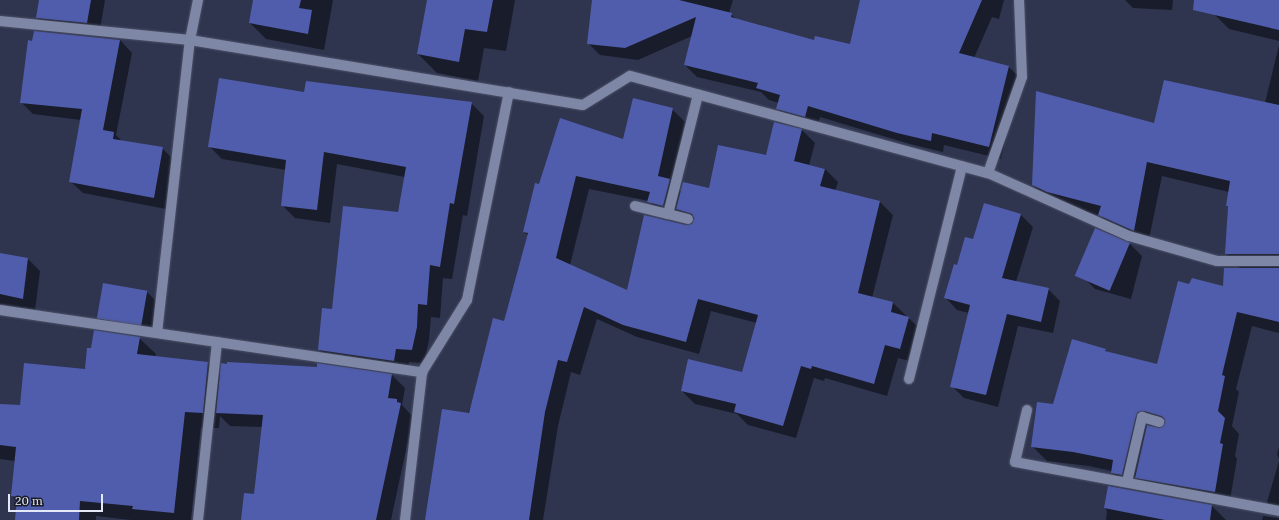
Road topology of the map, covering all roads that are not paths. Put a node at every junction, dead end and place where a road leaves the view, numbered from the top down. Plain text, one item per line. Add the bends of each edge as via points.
1 (198, 0) edge
2 (1019, 0) edge
3 (0, 21) edge
4 (190, 40) junction
5 (509, 92) junction
6 (698, 95) junction
7 (962, 167) junction
8 (988, 173) junction
9 (635, 206) dead end
10 (668, 214) junction
11 (688, 219) dead end
12 (1279, 261) edge
13 (0, 310) edge
14 (157, 333) junction
15 (217, 342) junction
16 (422, 372) junction
17 (909, 379) dead end
18 (1027, 410) dead end
19 (1159, 422) dead end
20 (1127, 482) junction
21 (1279, 511) edge
22 (198, 520) edge
23 (405, 520) edge

1 - 4 street
2 - 8 street via 1022,77
3 - 4 street
4 - 5 street
4 - 14 street
5 - 6 street via 583,105 630,76
5 - 16 street via 468,300
6 - 7 street
6 - 10 street
7 - 8 street
7 - 17 street
8 - 12 street via 1129,236 1218,261
9 - 10 street
10 - 11 street
13 - 14 street
14 - 15 street
15 - 16 street
15 - 22 street
16 - 23 street
18 - 20 street via 1016,462
19 - 20 street via 1142,417
20 - 21 street

